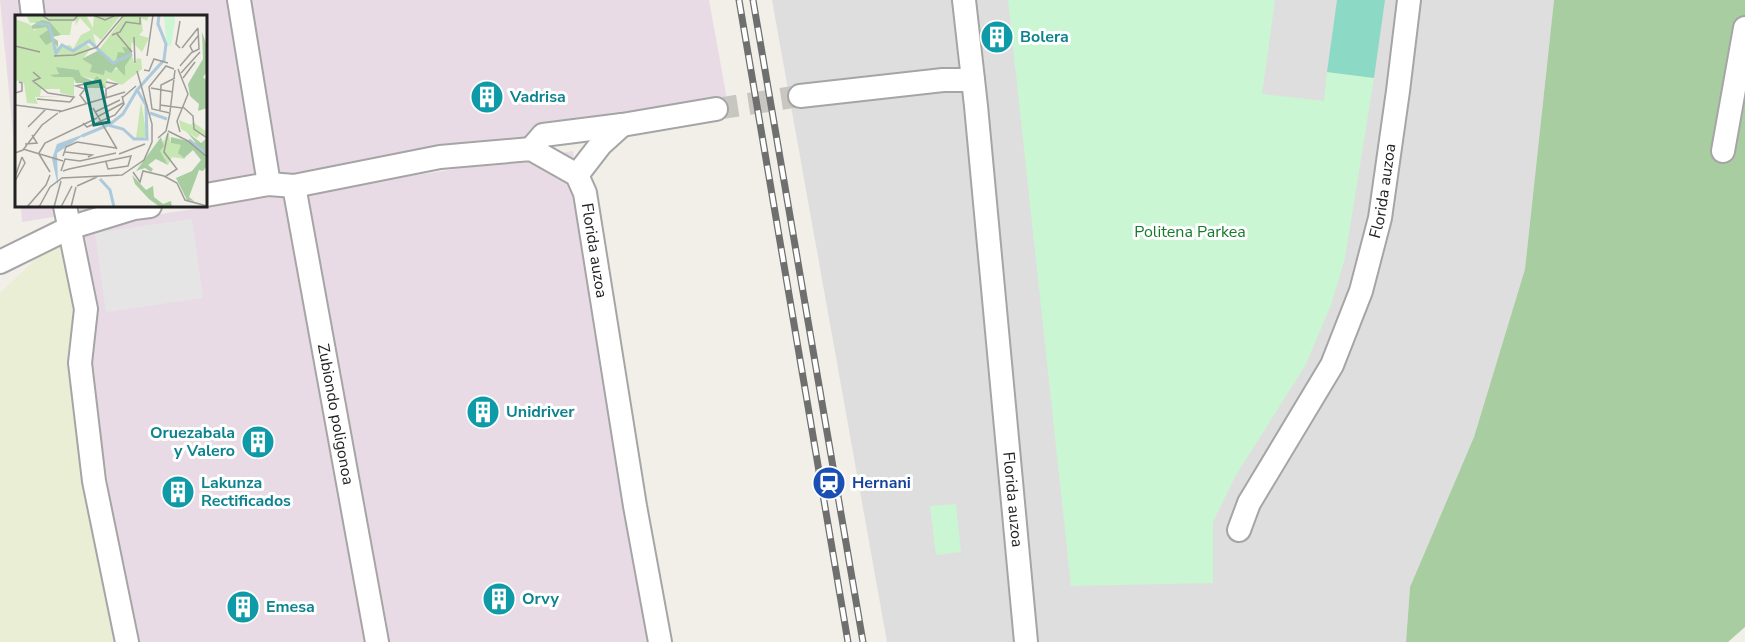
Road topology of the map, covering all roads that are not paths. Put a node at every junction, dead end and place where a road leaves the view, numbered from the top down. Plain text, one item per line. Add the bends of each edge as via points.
1 (30, 0) edge
2 (239, 0) edge
3 (964, 0) edge
4 (1409, 0) edge
5 (33, 15) edge
6 (1745, 28) edge
7 (973, 80) junction
8 (800, 96) tunnel mouth
9 (716, 109) tunnel mouth
10 (622, 125) junction
11 (531, 149) junction
12 (1723, 152) dead end
13 (577, 175) junction
14 (269, 184) junction
15 (294, 186) junction
16 (207, 195) edge
17 (65, 207) edge
18 (142, 207) edge
19 (69, 228) junction
20 (4, 260) edge
21 (1239, 530) dead end
22 (127, 642) edge
23 (376, 642) edge
24 (660, 642) edge
25 (1026, 642) edge

1 - 5 street
2 - 14 street
3 - 7 street, Florida auzoa
4 - 21 street, Florida auzoa via 1380,218 1361,291 1332,365 1249,503
6 - 12 street
7 - 8 street
7 - 25 street, Florida auzoa
9 - 10 street
10 - 11 street via 543,135
10 - 13 street
11 - 13 street
11 - 15 street via 440,157
13 - 24 street, Florida auzoa via 585,193
14 - 15 street
14 - 16 street
15 - 23 street, Zubiondo poligonoa
17 - 19 street
18 - 19 street
19 - 20 street
19 - 22 street via 86,309 80,363 94,481

